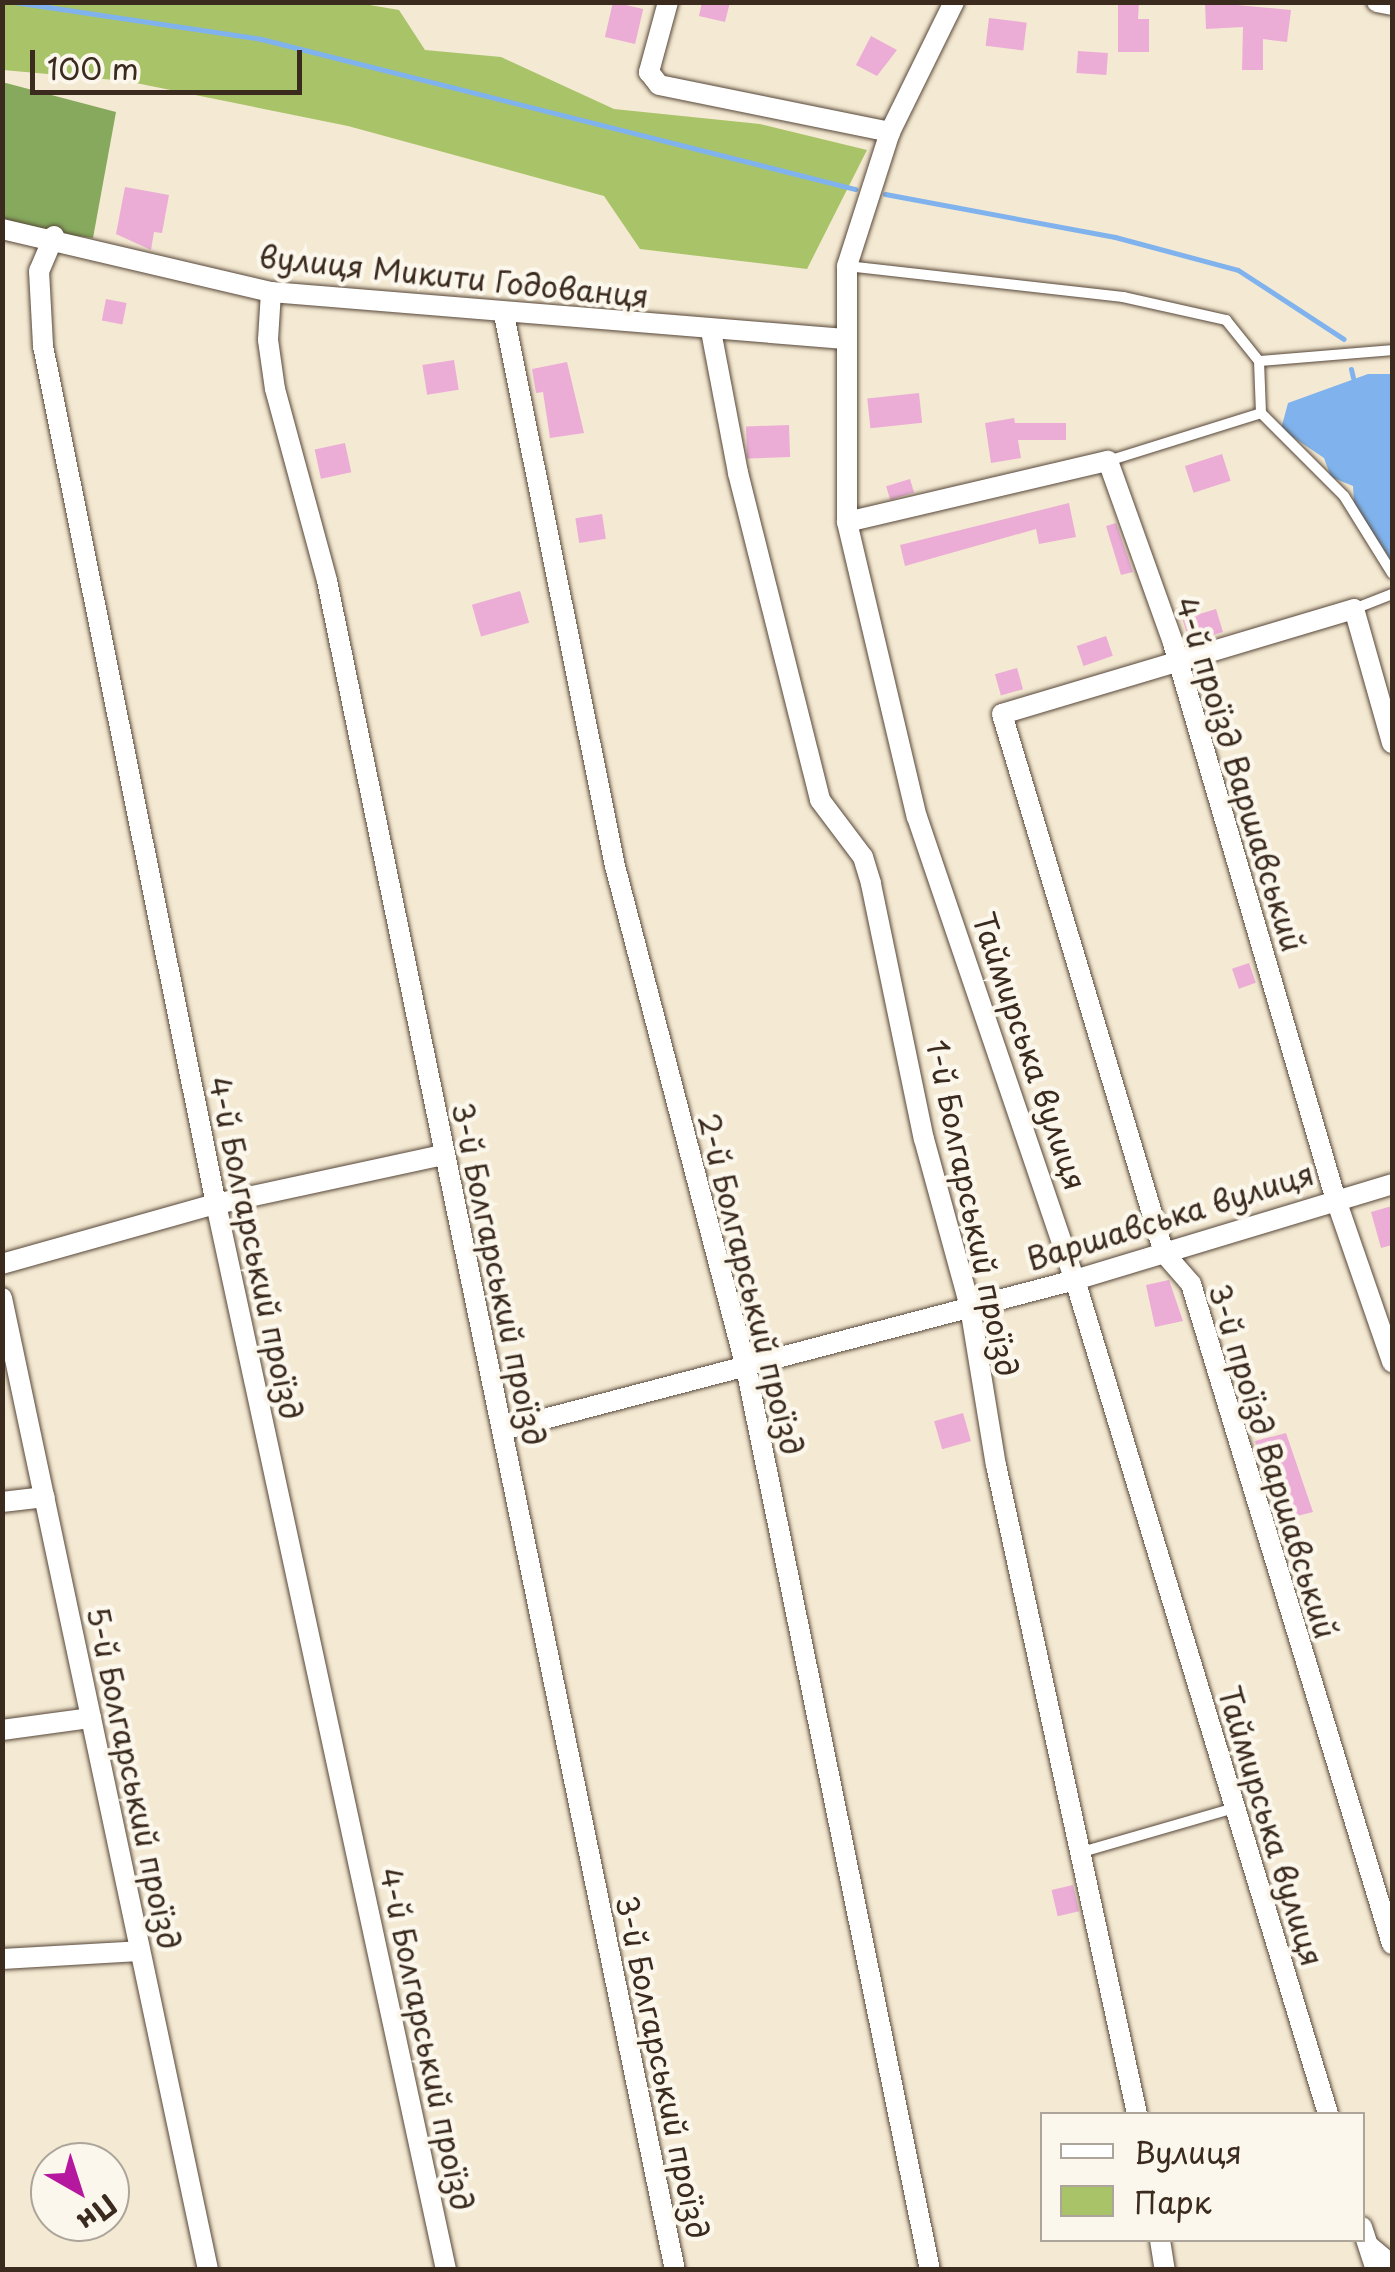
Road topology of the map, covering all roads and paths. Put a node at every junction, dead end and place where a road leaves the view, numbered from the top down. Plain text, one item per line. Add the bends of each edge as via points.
1 (668, 2) edge
2 (954, 2) edge
3 (1377, 2) edge
4 (1392, 5) edge
5 (890, 132) junction
6 (2, 229) edge
7 (54, 236) junction
8 (848, 266) junction
9 (271, 292) junction
10 (504, 315) junction
11 (711, 331) junction
12 (845, 339) junction
13 (1392, 350) edge
14 (1259, 361) junction
15 (1261, 413) junction
16 (1108, 461) junction
17 (846, 522) junction
18 (1392, 572) edge
19 (1392, 594) edge
20 (1354, 609) junction
21 (1177, 664) junction
22 (1392, 743) edge
23 (443, 1154) junction
24 (1392, 1184) edge
25 (1335, 1196) junction
26 (216, 1204) junction
27 (1164, 1252) junction
28 (2, 1264) edge
29 (1075, 1280) junction
30 (2, 1298) edge
31 (970, 1307) junction
32 (1392, 1362) edge
33 (746, 1368) junction
34 (502, 1430) junction
35 (46, 1497) junction
36 (2, 1502) edge
37 (91, 1718) junction
38 (2, 1730) edge
39 (1234, 1808) junction
40 (1082, 1852) junction
41 (1392, 1944) edge
42 (140, 1950) junction
43 (2, 1959) edge
44 (1137, 2112) edge
45 (1327, 2112) edge
46 (1366, 2236) edge
47 (1160, 2242) edge
48 (1392, 2265) edge
49 (208, 2270) edge
50 (446, 2270) edge
51 (675, 2270) edge
52 (930, 2270) edge
53 (1165, 2270) edge
54 (1376, 2270) edge

1 - 5 street via 650,72 659,85
2 - 5 street, Таймирська вулиця
3 - 4 street
5 - 8 street, Таймирська вулиця
6 - 7 street, вулиця Микити Годованця
7 - 9 street, вулиця Микити Годованця
7 - 26 street, 4-й Болгарський проїзд via 39,271 43,346
8 - 12 street, Таймирська вулиця
8 - 14 lane via 1123,296 1226,320
9 - 10 street, вулиця Микити Годованця
9 - 23 street, 3-й Болгарський проїзд via 274,389 327,582
10 - 11 street, вулиця Микити Годованця
10 - 33 street, 2-й Болгарський проїзд via 616,866
11 - 12 street, вулиця Микити Годованця
11 - 31 street, 1-й Болгарський проїзд via 738,473 820,800 863,857 871,884 924,1139
12 - 17 street, Таймирська вулиця
13 - 14 lane
14 - 15 lane
15 - 16 lane
15 - 18 lane via 1344,496
16 - 17 street
16 - 21 street, 4-й проїзд Варшавський
17 - 29 street, Таймирська вулиця via 917,817
19 - 20 lane
20 - 21 street
20 - 22 street
21 - 25 street, 4-й проїзд Варшавський
21 - 27 street, 3-й проїзд Варшавський via 1002,714
23 - 26 street
23 - 34 street, 3-й Болгарський проїзд
24 - 25 street, Варшавська вулиця
25 - 27 street, Варшавська вулиця
25 - 32 street, 4-й проїзд Варшавський
26 - 28 street
26 - 50 street, 4-й Болгарський проїзд
27 - 29 street, Варшавська вулиця
27 - 41 street, 3-й проїзд Варшавський via 1191,1284
29 - 31 street, Варшавська вулиця
29 - 39 street, Таймирська вулиця
30 - 35 street, 5-й Болгарський проїзд
31 - 33 street, Варшавська вулиця
31 - 40 street, 1-й Болгарський проїзд via 996,1465
33 - 34 street, Варшавська вулиця
33 - 52 street, 2-й Болгарський проїзд
34 - 51 street, 3-й Болгарський проїзд
35 - 36 street
35 - 37 street, 5-й Болгарський проїзд
37 - 38 street
37 - 42 street, 5-й Болгарський проїзд
39 - 40 lane
39 - 45 street, Таймирська вулиця
40 - 44 street, 1-й Болгарський проїзд
42 - 43 street
42 - 49 street, 5-й Болгарський проїзд
46 - 48 street
46 - 54 street
47 - 53 street

